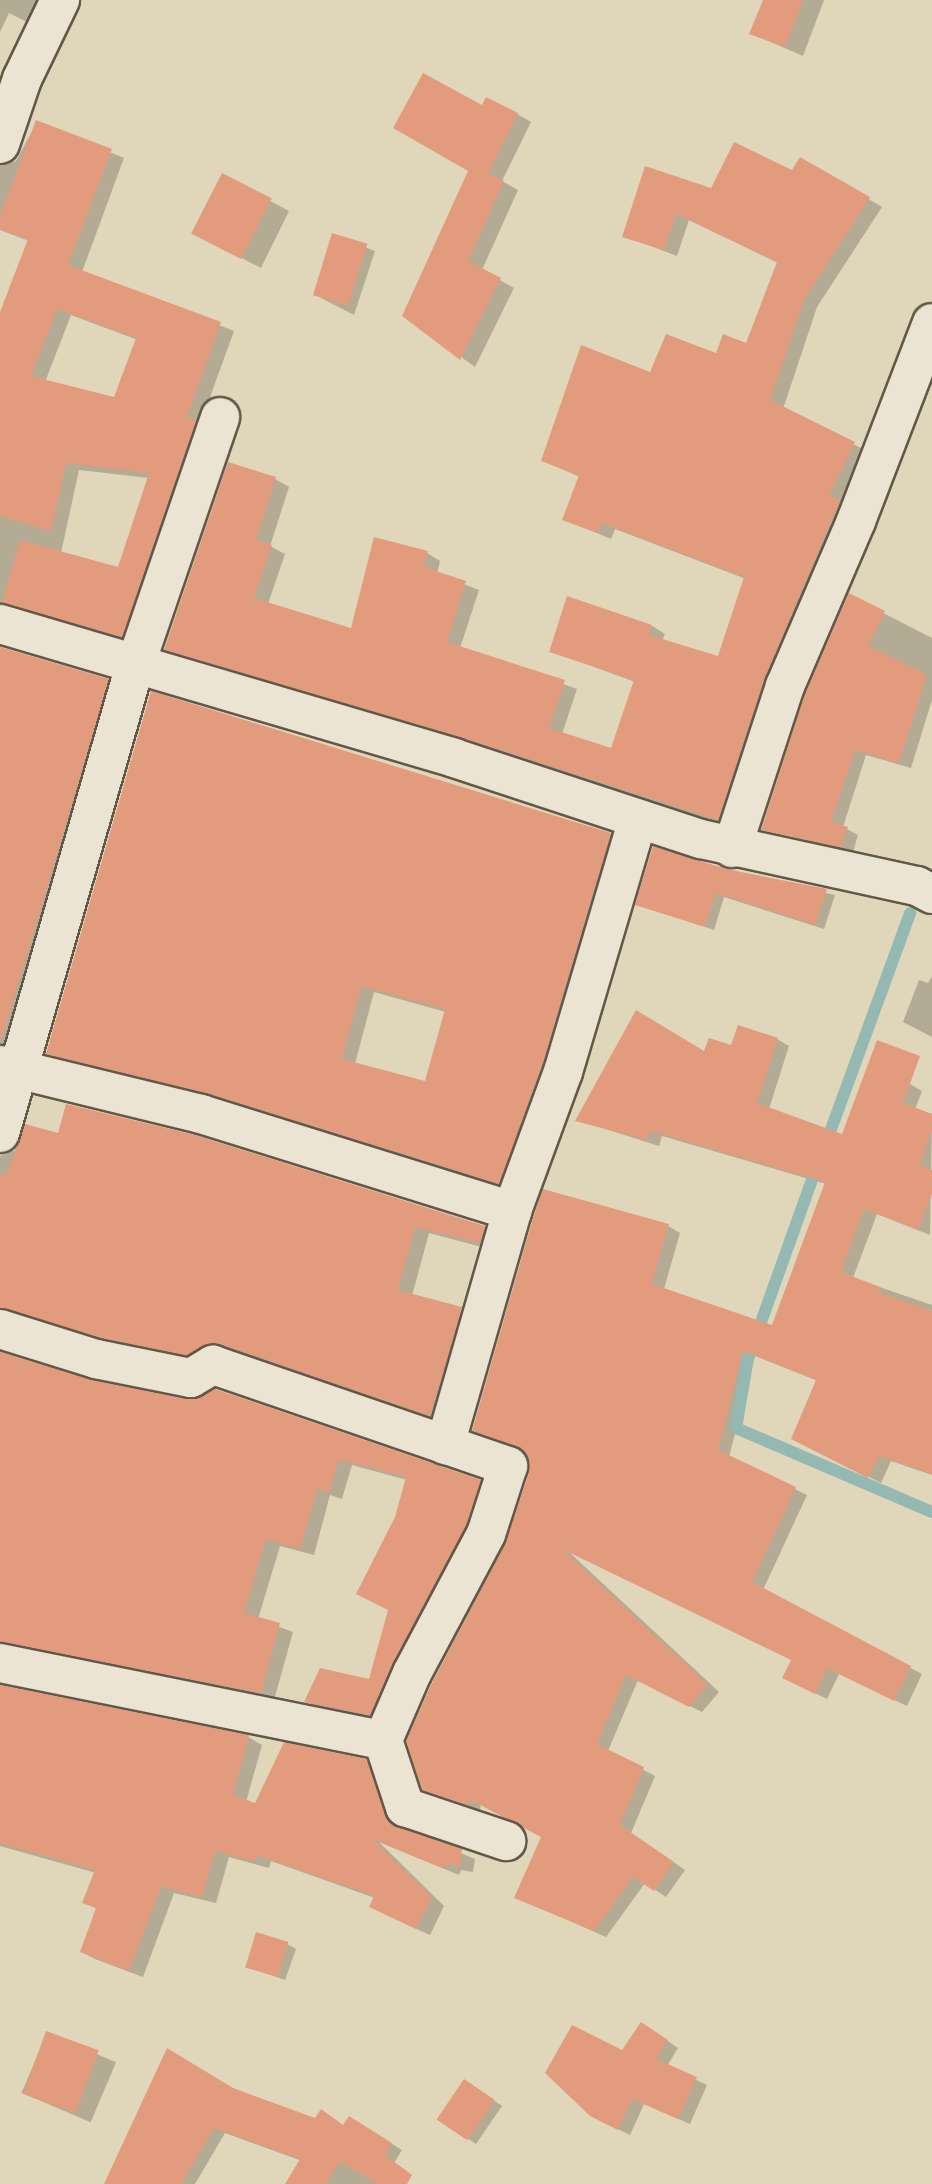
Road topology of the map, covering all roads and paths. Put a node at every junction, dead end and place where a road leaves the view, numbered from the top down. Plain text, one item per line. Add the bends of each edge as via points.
1 (61, 0) edge
2 (0, 144) edge
3 (932, 323) edge
4 (220, 417) dead end
5 (0, 624) edge
6 (136, 663) junction
7 (638, 819) junction
8 (732, 848) junction
9 (932, 894) edge
10 (10, 1068) edge
11 (0, 1133) edge
12 (512, 1212) junction
13 (0, 1329) edge
14 (445, 1445) junction
15 (0, 1663) edge
16 (383, 1740) junction
17 (506, 1841) dead end

1 - 2 street via 22,79
3 - 8 street via 856,521 785,686
4 - 6 street
5 - 6 street
6 - 7 street via 454,758
6 - 10 street
7 - 8 street
7 - 12 street via 563,1072
8 - 9 street via 917,886
10 - 11 street
10 - 12 street via 201,1114
12 - 14 street
13 - 14 street via 96,1359 191,1378 213,1365
14 - 16 street via 509,1466 486,1534 412,1673
15 - 16 street
16 - 17 street via 405,1807

